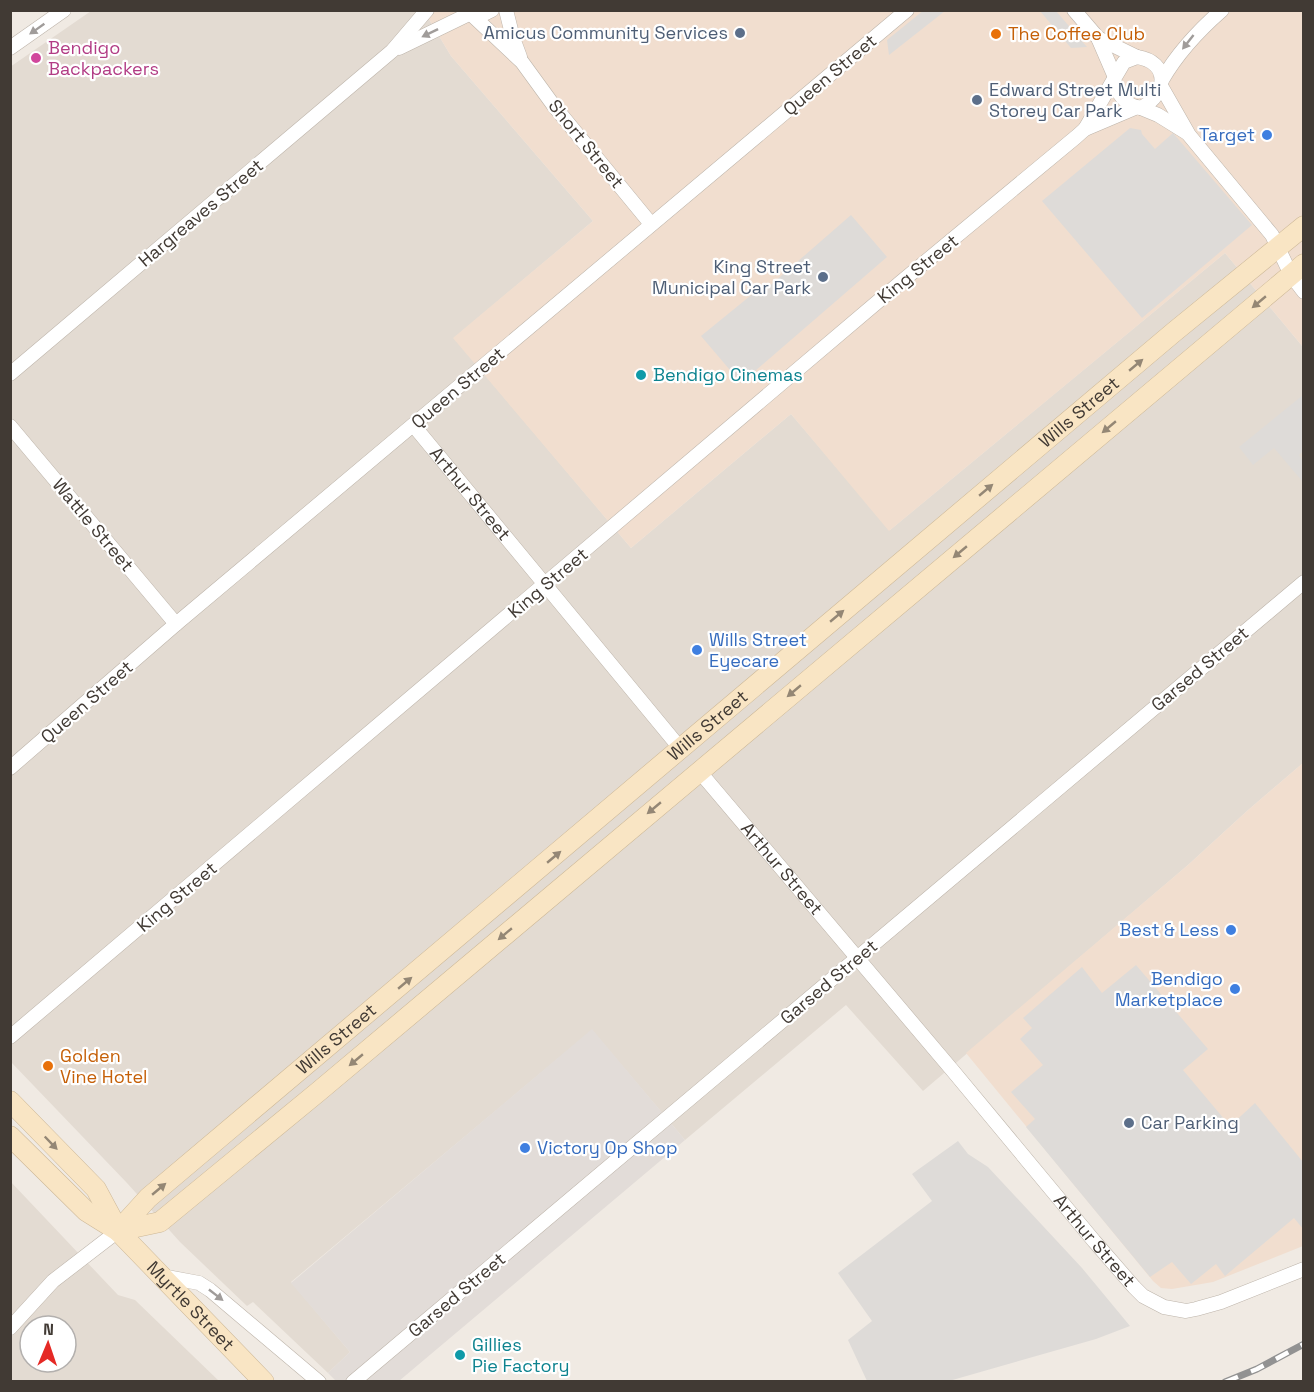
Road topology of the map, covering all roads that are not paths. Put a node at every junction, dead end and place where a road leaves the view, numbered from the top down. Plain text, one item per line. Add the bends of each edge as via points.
1 (64, 10) edge
2 (427, 10) edge
3 (492, 10) edge
4 (506, 10) edge
5 (907, 10) edge
6 (1074, 10) edge
7 (1222, 10) edge
8 (468, 13) edge
9 (1098, 38) junction
10 (10, 48) edge
11 (392, 51) junction
12 (1137, 57) junction
13 (522, 63) junction
14 (1114, 77) junction
15 (1162, 83) junction
16 (1139, 107) junction
17 (1085, 129) junction
18 (1189, 135) junction
19 (651, 224) junction
20 (1304, 226) edge
21 (1278, 246) junction
22 (1297, 270) edge
23 (1304, 292) edge
24 (10, 374) edge
25 (10, 426) edge
26 (414, 426) junction
27 (1304, 582) edge
28 (545, 585) junction
29 (176, 624) junction
30 (680, 748) junction
31 (10, 768) edge
32 (699, 771) junction
33 (858, 958) junction
34 (10, 1037) edge
35 (10, 1101) edge
36 (10, 1136) edge
37 (118, 1231) junction
38 (1304, 1269) edge
39 (162, 1276) junction
40 (10, 1328) edge
41 (264, 1382) edge
42 (319, 1382) edge
43 (353, 1382) edge

1 -> 10 street
2 - 11 street, Hargreaves Street
3 - 8 street, Hargreaves Street via 482,15
4 - 13 street, Short Street
5 - 19 street, Queen Street
6 - 9 street
7 -> 15 street via 1194,34
8 -> 11 street, Hargreaves Street
8 - 13 street, Short Street
9 - 12 street
9 - 14 street
11 - 24 street, Hargreaves Street
12 - 14 street via 1124,62
12 - 15 street via 1157,66
13 - 19 street, Short Street
14 - 16 street via 1118,93 1129,104
14 - 17 street, King Street
15 - 16 street via 1154,98
15 - 18 street
16 - 17 street, King Street
16 - 18 street
17 - 28 street, King Street
18 - 21 street
19 - 26 street, Queen Street
20 - 21 main road, Wills Street
21 - 22 street
30 -> 21 main road, Wills Street
22 - 23 street
22 -> 32 main road, Wills Street
25 - 29 street, Wattle Street
26 - 28 street, Arthur Street
26 - 29 street, Queen Street
27 - 33 street, Garsed Street
28 - 30 street, Arthur Street
28 - 34 street, King Street
29 - 31 street, Queen Street
30 - 32 main road, Arthur Street
37 -> 30 main road, Wills Street via 148,1198
32 - 33 street, Arthur Street
32 -> 37 main road, Wills Street via 159,1222
33 - 38 street, Arthur Street via 1143,1296 1174,1309 1196,1310
33 - 43 street, Garsed Street
35 -> 37 main road, Myrtle Street via 96,1188
36 - 37 main road, Myrtle Street via 86,1211
37 - 39 main road, Myrtle Street
37 - 40 street, Wills Street via 53,1281
39 - 41 main road, Myrtle Street
39 -> 42 street via 199,1283 210,1290

